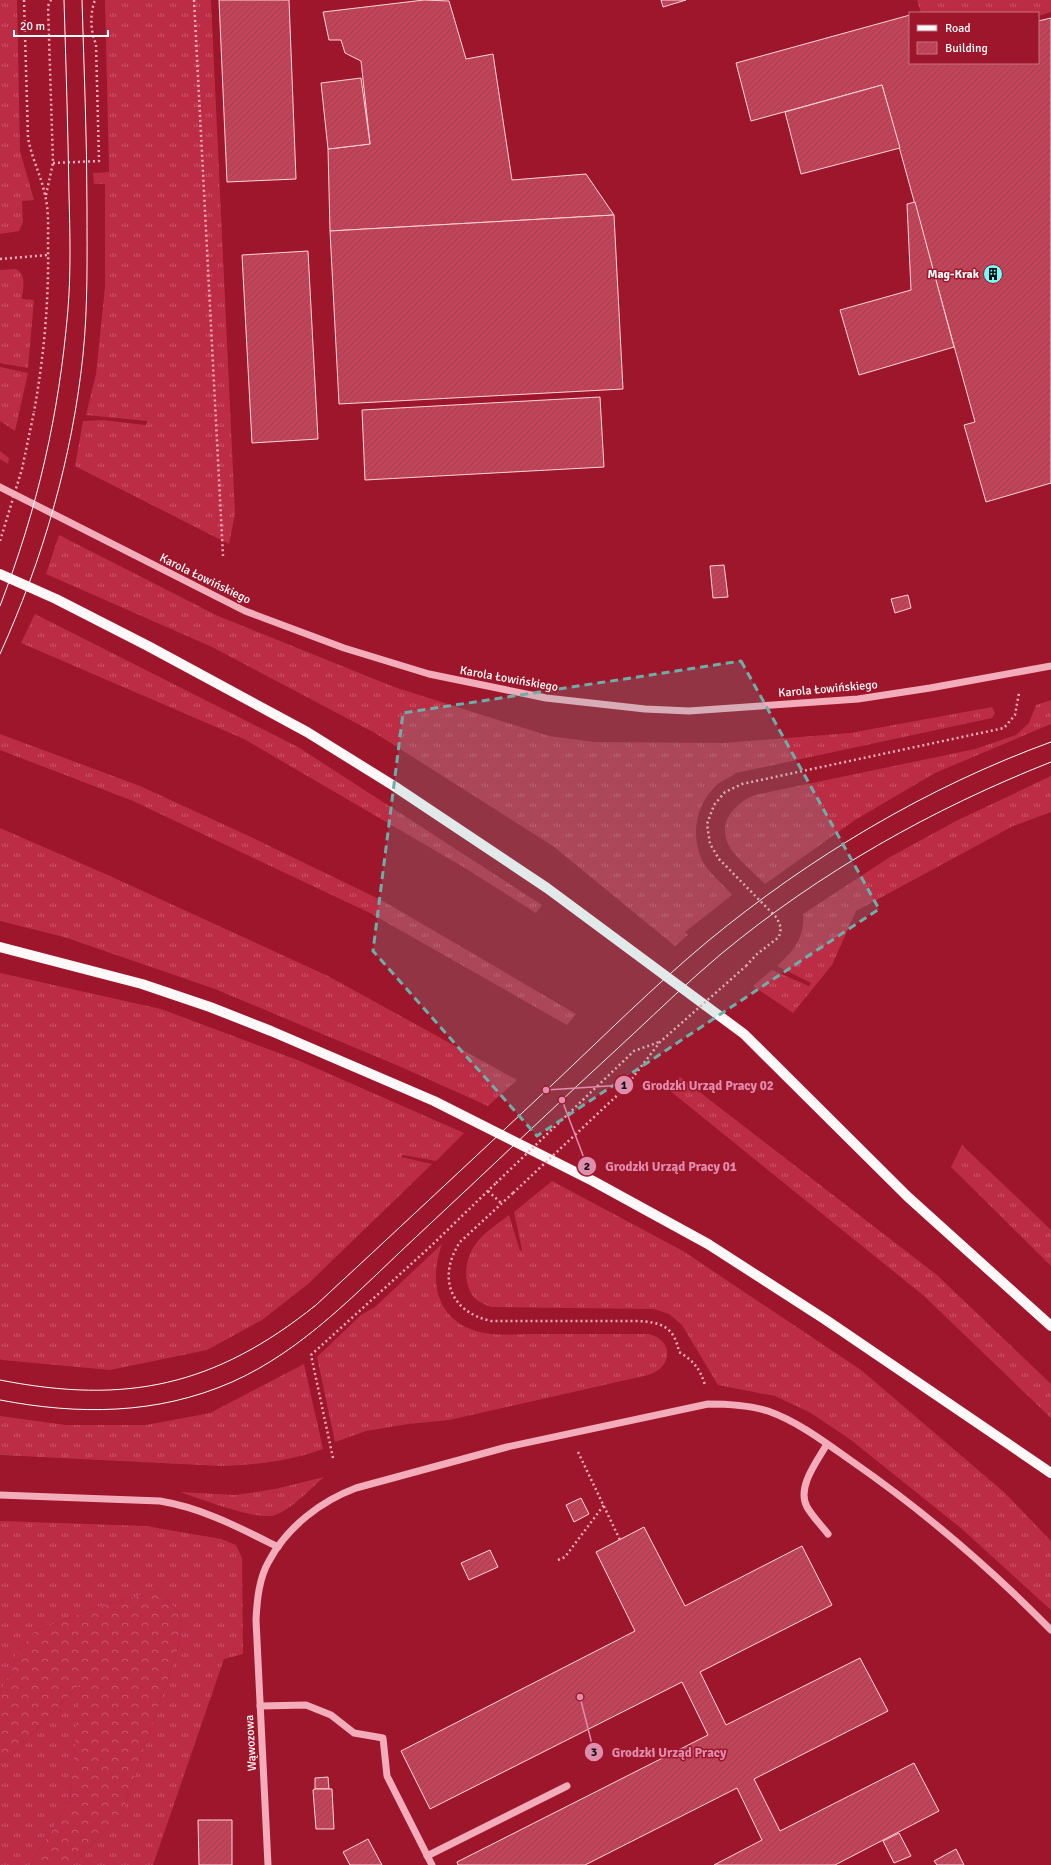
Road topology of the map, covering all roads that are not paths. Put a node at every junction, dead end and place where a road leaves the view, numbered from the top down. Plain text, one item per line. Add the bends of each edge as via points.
1 (0, 487) edge
2 (0, 574) edge
3 (1051, 666) edge
4 (0, 947) edge
5 (1051, 1326) edge
6 (827, 1444) junction
7 (1051, 1473) edge
8 (0, 1495) edge
9 (828, 1534) dead end
10 (278, 1547) junction
11 (1051, 1630) edge
12 (260, 1706) junction
13 (567, 1786) dead end
14 (428, 1856) junction
15 (268, 1865) edge
16 (432, 1865) edge

1 - 3 street, Karola Łowińskiego via 245,611 344,648 429,674 546,698 689,711 858,699
2 - 5 main road via 148,646 307,732 394,786 547,888 744,1034 908,1197
4 - 7 main road via 142,984 271,1031 441,1105 593,1181 708,1244 826,1320
6 - 9 street via 808,1478 804,1500
6 - 10 street, Wąwozowa via 800,1426 767,1411 743,1405 708,1404 507,1447 356,1488 334,1496 318,1507 292,1530
6 - 11 street, Wąwozowa via 888,1486 951,1536
8 - 10 street via 160,1501 212,1515
10 - 12 street, Wąwozowa via 263,1575 256,1620
12 - 14 street via 306,1705 331,1715 354,1733 382,1738 387,1776
12 - 15 street, Wąwozowa
13 - 14 street
14 - 16 street

